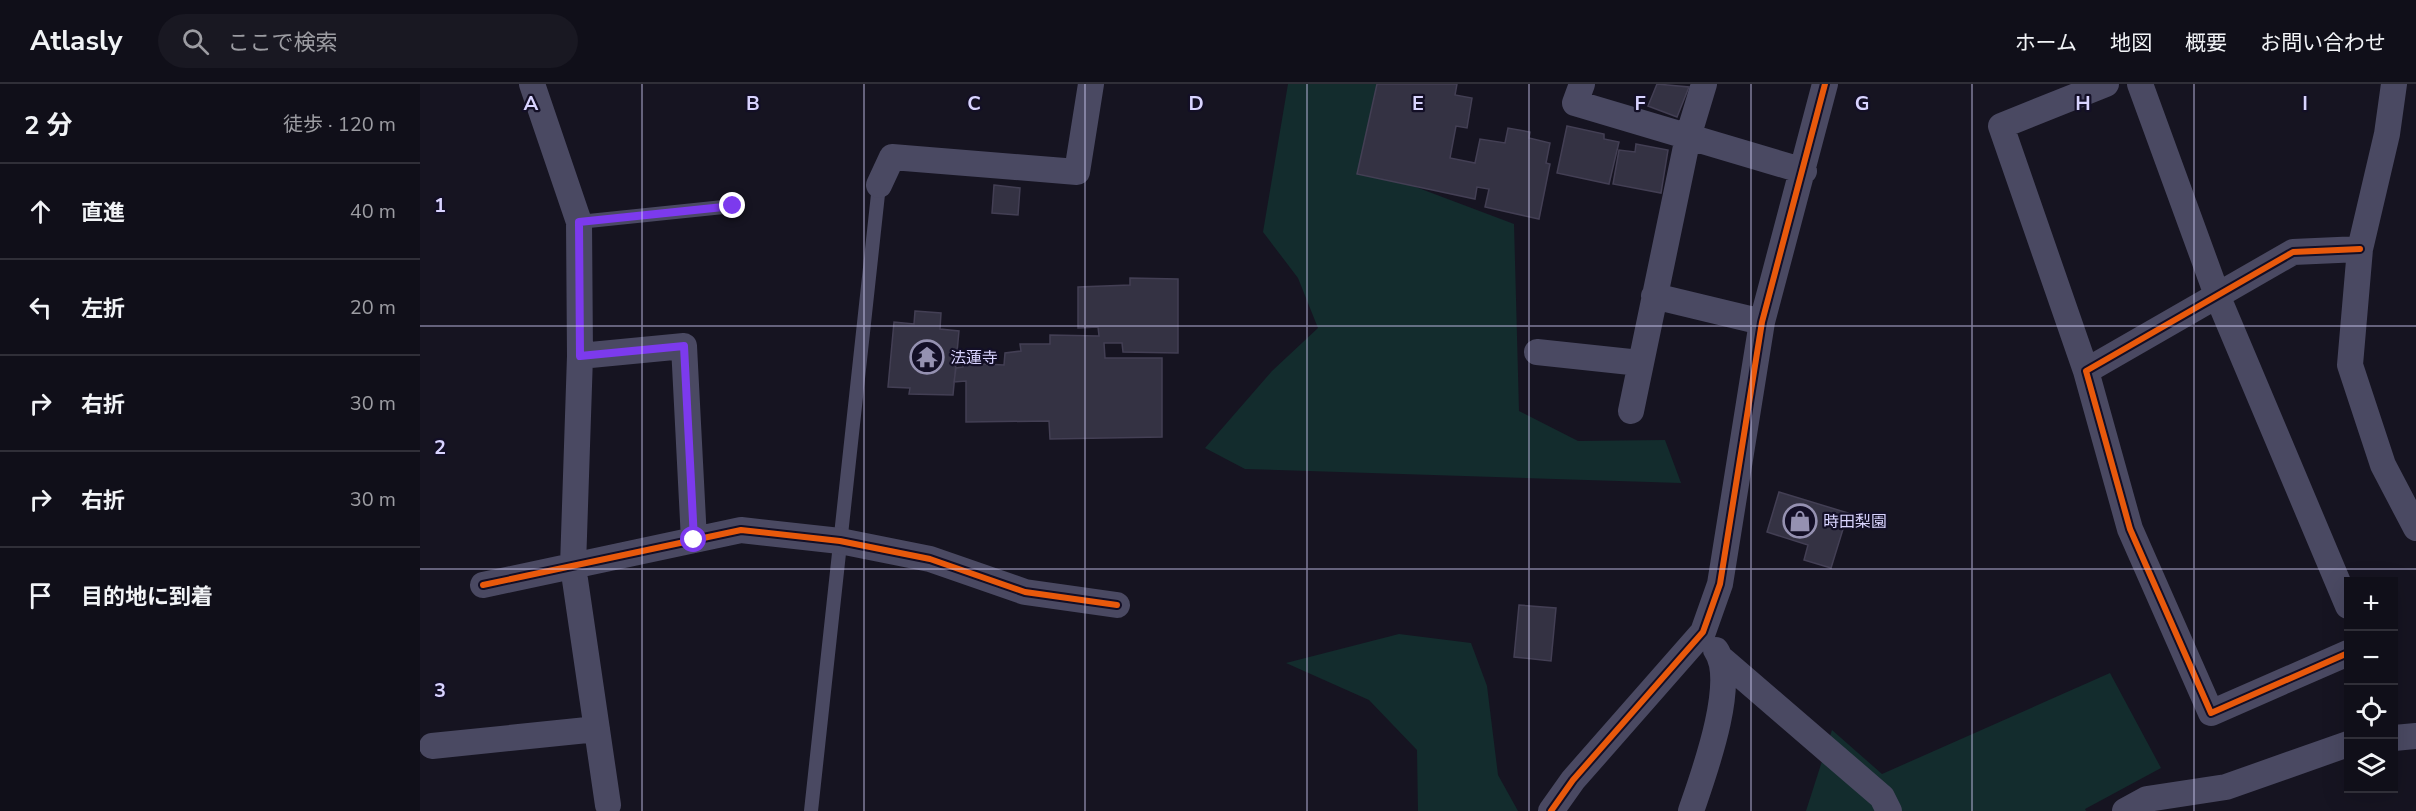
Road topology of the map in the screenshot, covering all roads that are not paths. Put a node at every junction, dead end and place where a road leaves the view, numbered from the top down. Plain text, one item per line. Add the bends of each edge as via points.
1 (532, 84) edge
2 (1090, 84) edge
3 (1582, 84) edge
4 (1704, 84) edge
5 (1825, 84) edge
6 (2106, 84) edge
7 (2140, 84) edge
8 (2394, 84) edge
9 (1688, 137) junction
10 (1804, 171) junction
11 (879, 185) joint
12 (733, 206) dead end
13 (579, 222) junction
14 (2360, 249) junction
15 (2217, 295) junction
16 (1654, 296) junction
17 (1762, 322) junction
18 (1537, 352) dead end
19 (580, 356) junction
20 (1640, 363) junction
21 (2086, 371) junction
22 (1631, 411) dead end
23 (2416, 528) edge
24 (694, 540) junction
25 (840, 541) junction
26 (573, 566) junction
27 (483, 585) dead end
28 (2344, 594) edge
29 (1116, 605) dead end
30 (1703, 632) junction
31 (2344, 655) edge
32 (1723, 660) junction
33 (597, 729) junction
34 (2416, 736) edge
35 (2398, 738) edge
36 (432, 746) dead end
37 (2344, 746) edge
38 (608, 805) dead end
39 (811, 811) edge
40 (1551, 811) edge
41 (1691, 811) edge
42 (1889, 811) edge
43 (2125, 811) edge

1 - 13 street
2 - 11 street via 1077,172 892,157
3 - 9 street via 1575,103
4 - 9 street
5 - 10 street
6 - 21 street via 2001,126
7 - 15 street
8 - 14 street via 2387,134
9 - 10 street
9 - 16 street
10 - 17 street
11 - 25 lane
12 - 13 lane
13 - 19 street
14 - 15 street via 2293,252
14 - 23 street via 2350,365 2383,465
15 - 21 street
15 - 28 street
16 - 17 street
16 - 20 street
17 - 30 street via 1720,584
18 - 20 street
19 - 24 street via 684,346
19 - 26 street
20 - 22 street
21 - 31 street via 2130,529 2211,713
24 - 25 street via 741,530
24 - 26 street
25 - 29 street via 930,559 1025,592
25 - 39 lane
26 - 27 street
26 - 33 street
30 - 32 street
30 - 40 street via 1573,780
32 - 41 street via 1718,729
32 - 42 street via 1882,797
33 - 36 street
33 - 38 street
34 - 35 street
37 - 43 street via 2226,787 2147,799

